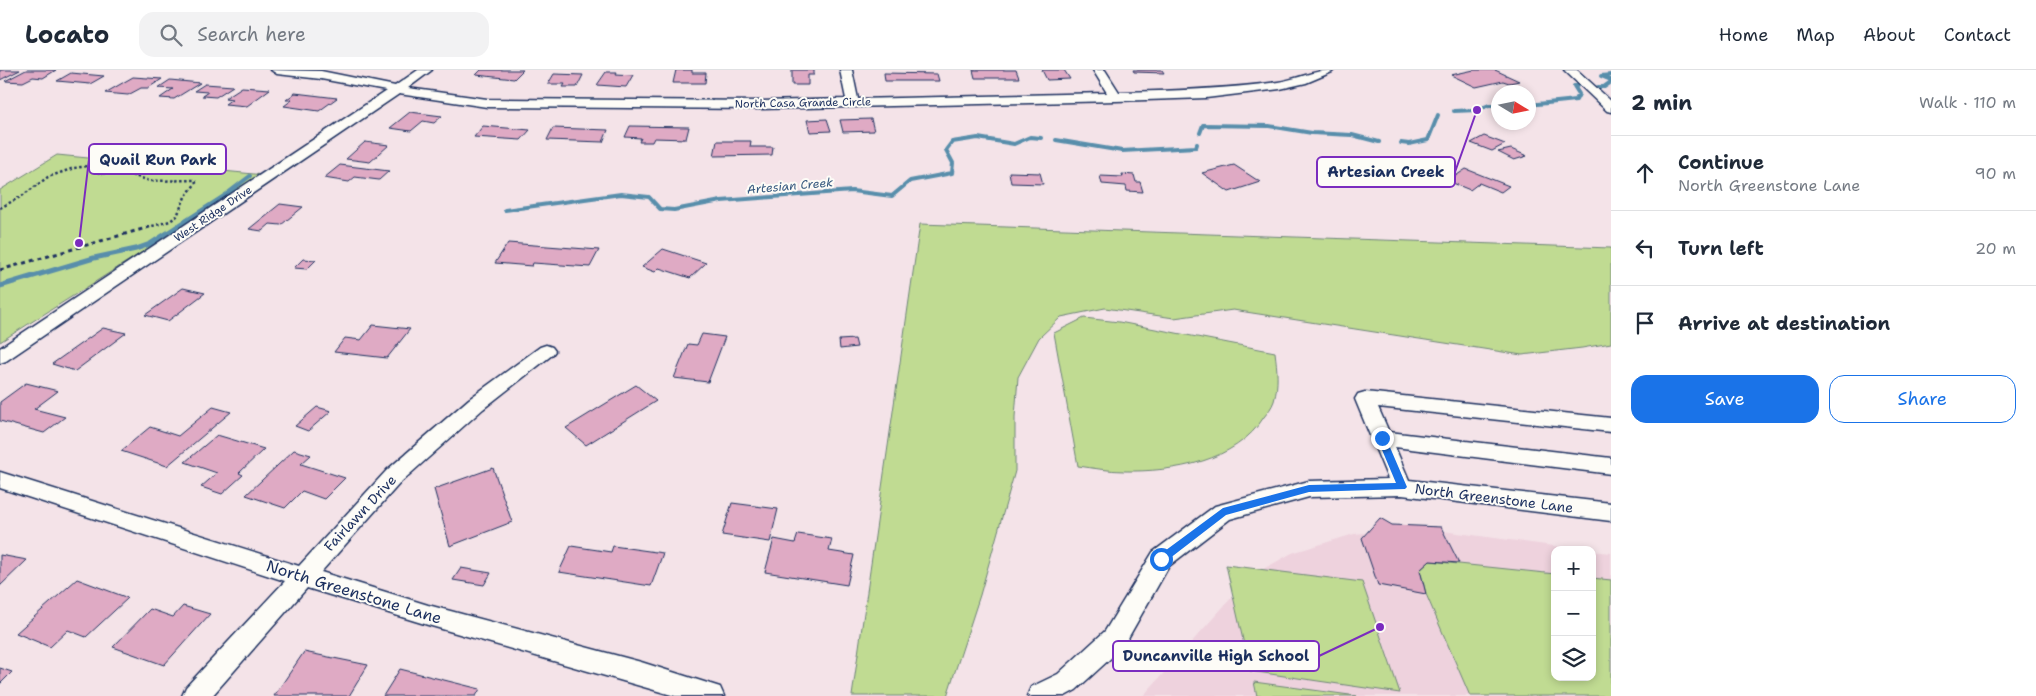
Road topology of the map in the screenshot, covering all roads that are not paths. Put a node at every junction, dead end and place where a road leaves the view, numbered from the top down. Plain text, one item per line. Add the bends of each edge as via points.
1 (277, 70) edge
2 (426, 70) edge
3 (846, 70) edge
4 (1099, 70) edge
5 (1328, 70) edge
6 (1570, 70) edge
7 (398, 90) junction
8 (1116, 96) junction
9 (853, 102) junction
10 (1611, 108) edge
11 (546, 351) dead end
12 (0, 357) edge
13 (1611, 425) edge
14 (1382, 438) junction
15 (1611, 466) edge
16 (0, 480) edge
17 (1402, 487) junction
18 (1611, 512) edge
19 (300, 577) junction
20 (195, 696) edge
21 (711, 696) edge
22 (1040, 696) edge

1 - 7 street, North Casa Grande Circle
2 - 7 street, West Ridge Drive
3 - 9 street
4 - 8 street
5 - 8 street, North Casa Grande Circle via 1302,80 1248,90
6 - 10 street
7 - 9 street, North Casa Grande Circle via 488,103 761,105
7 - 12 street, West Ridge Drive
8 - 9 street, North Casa Grande Circle
11 - 19 street, Fairlawn Drive via 476,404 394,476
13 - 14 street via 1365,399
14 - 15 street
14 - 17 street
16 - 19 street, North Greenstone Lane
17 - 18 street, North Greenstone Lane
17 - 22 street, North Greenstone Lane via 1309,489 1223,512 1161,559 1114,639 1067,682
19 - 20 street, Fairlawn Drive
19 - 21 street, North Greenstone Lane via 493,634 642,673

